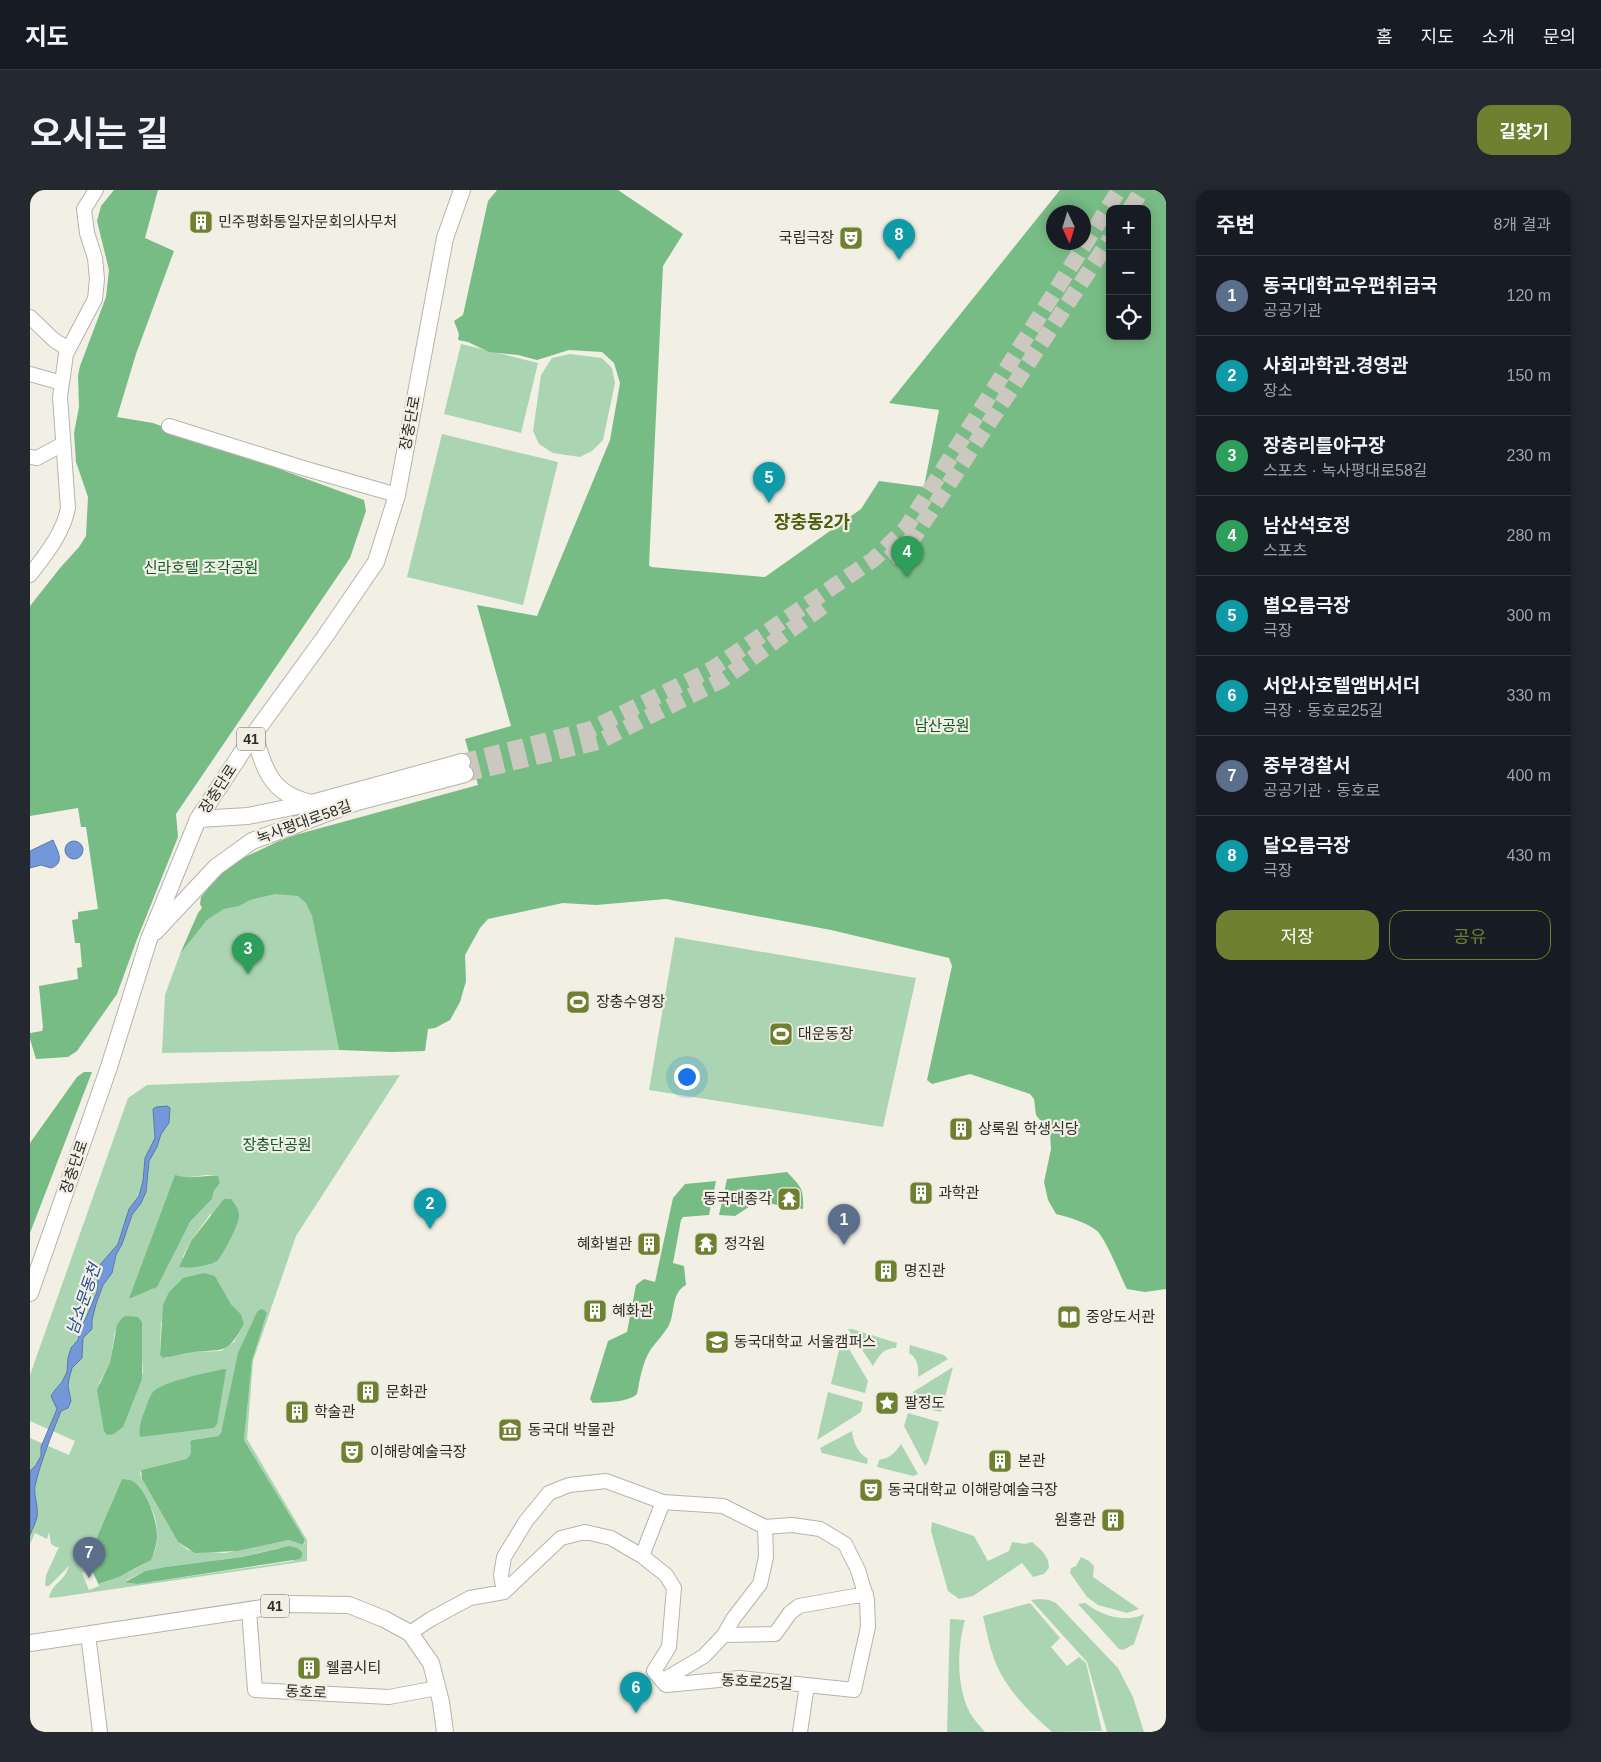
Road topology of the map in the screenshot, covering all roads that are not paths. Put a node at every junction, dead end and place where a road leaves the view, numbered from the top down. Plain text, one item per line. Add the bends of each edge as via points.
1 (96, 190) edge
2 (462, 190) edge
3 (30, 317) edge
4 (68, 350) junction
5 (30, 374) edge
6 (62, 383) junction
7 (169, 426) dead end
8 (64, 444) junction
9 (30, 457) edge
10 (397, 495) junction
11 (30, 575) edge
12 (254, 734) junction
13 (312, 803) junction
14 (198, 819) junction
15 (148, 939) junction
16 (30, 1294) edge
17 (663, 1502) junction
18 (765, 1527) junction
19 (642, 1556) junction
20 (504, 1592) junction
21 (866, 1594) junction
22 (249, 1610) junction
23 (410, 1633) junction
24 (88, 1634) junction
25 (724, 1635) junction
26 (30, 1643) edge
27 (662, 1681) junction
28 (807, 1685) junction
29 (437, 1688) junction
30 (100, 1732) edge
31 (445, 1732) edge
32 (800, 1732) edge

1 - 4 street via 84,209 95,258 95,299
2 - 10 main road, 장충단로 / 41 via 445,238
3 - 4 street
4 - 6 street
5 - 6 street
6 - 8 street
7 - 10 street
8 - 9 street via 37,458
8 - 11 street via 68,508 65,521
10 - 12 main road, 장충단로 / 41 via 376,562
12 - 13 main road via 272,781 298,800
12 - 14 main road, 장충단로 / 41
13 - 14 main road, 녹사평대로58길 via 248,816
13 - 15 main road, 녹사평대로58길 via 464,768 252,840 216,867
14 - 15 main road, 장충단로 / 41
15 - 16 main road, 장충단로 / 41 via 109,1067
17 - 18 street via 723,1506
17 - 19 street
17 - 20 street via 606,1481 569,1485 549,1493 504,1556 501,1574
18 - 21 street via 792,1525 820,1529 845,1544
18 - 25 street via 766,1557 760,1584
19 - 20 street via 611,1538 585,1532 561,1538
19 - 27 street via 666,1574 674,1588 668,1647 654,1671
20 - 23 street via 470,1598
21 - 25 street via 799,1606 790,1613 776,1634
21 - 28 street, 동호로25길 via 868,1627 854,1690
22 - 23 main road, 41 via 289,1604 349,1605
22 - 24 main road, 41
22 - 29 street, 동호로 via 255,1690 389,1696
23 - 29 main road, 41 via 431,1663
24 - 26 main road, 41
24 - 30 street
25 - 27 street via 704,1656
27 - 28 street, 동호로25길 via 666,1685 740,1678
28 - 32 street
29 - 31 main road, 41

